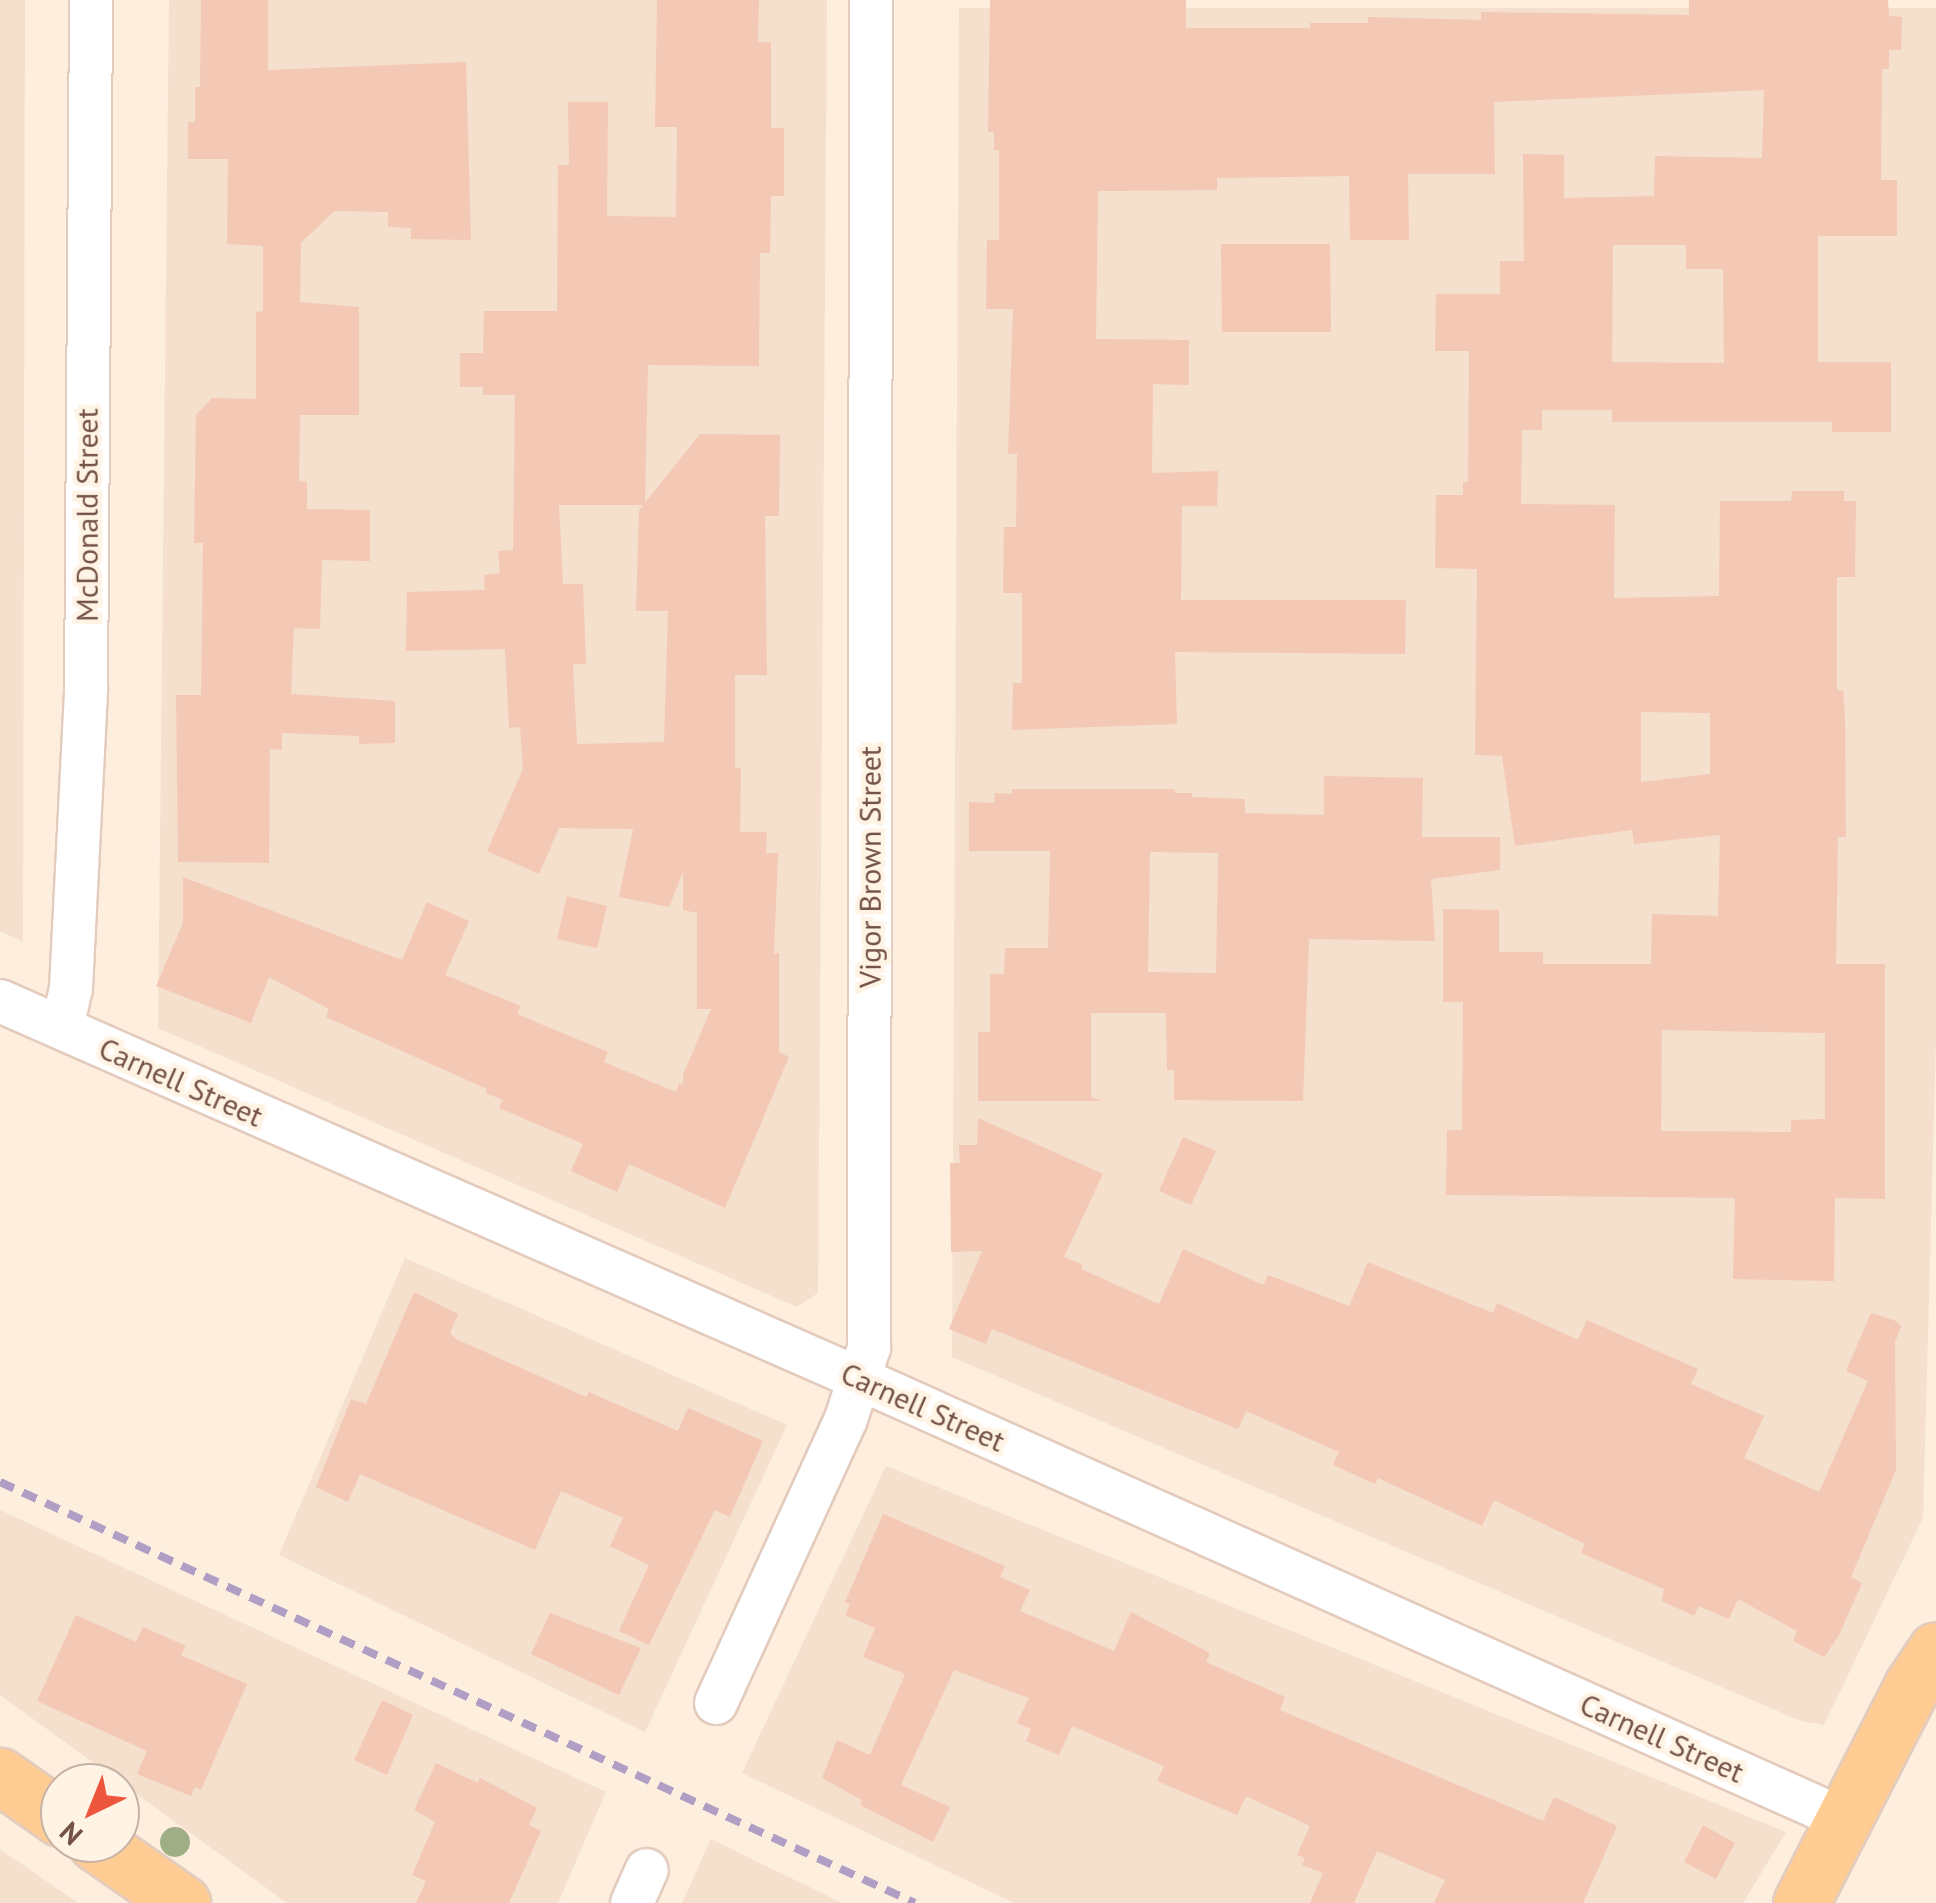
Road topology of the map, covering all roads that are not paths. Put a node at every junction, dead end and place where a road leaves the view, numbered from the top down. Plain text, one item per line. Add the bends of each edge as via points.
1 (91, 0) edge
2 (871, 0) edge
3 (0, 1002) edge
4 (62, 1028) junction
5 (860, 1379) junction
6 (1928, 1679) edge
7 (716, 1703) dead end
8 (0, 1776) edge
9 (40, 1804) edge
10 (1843, 1819) junction
11 (125, 1863) edge
12 (182, 1903) edge
13 (1801, 1903) edge

1 - 4 street, McDonald Street via 86,690 71,988
2 - 5 street, Vigor Brown Street via 869,1348
3 - 4 street, Carnell Street
4 - 5 street, Carnell Street
5 - 7 street, Vigor Brown Street
5 - 10 street, Carnell Street
6 - 10 main road
8 - 9 main road
10 - 13 main road
11 - 12 main road

